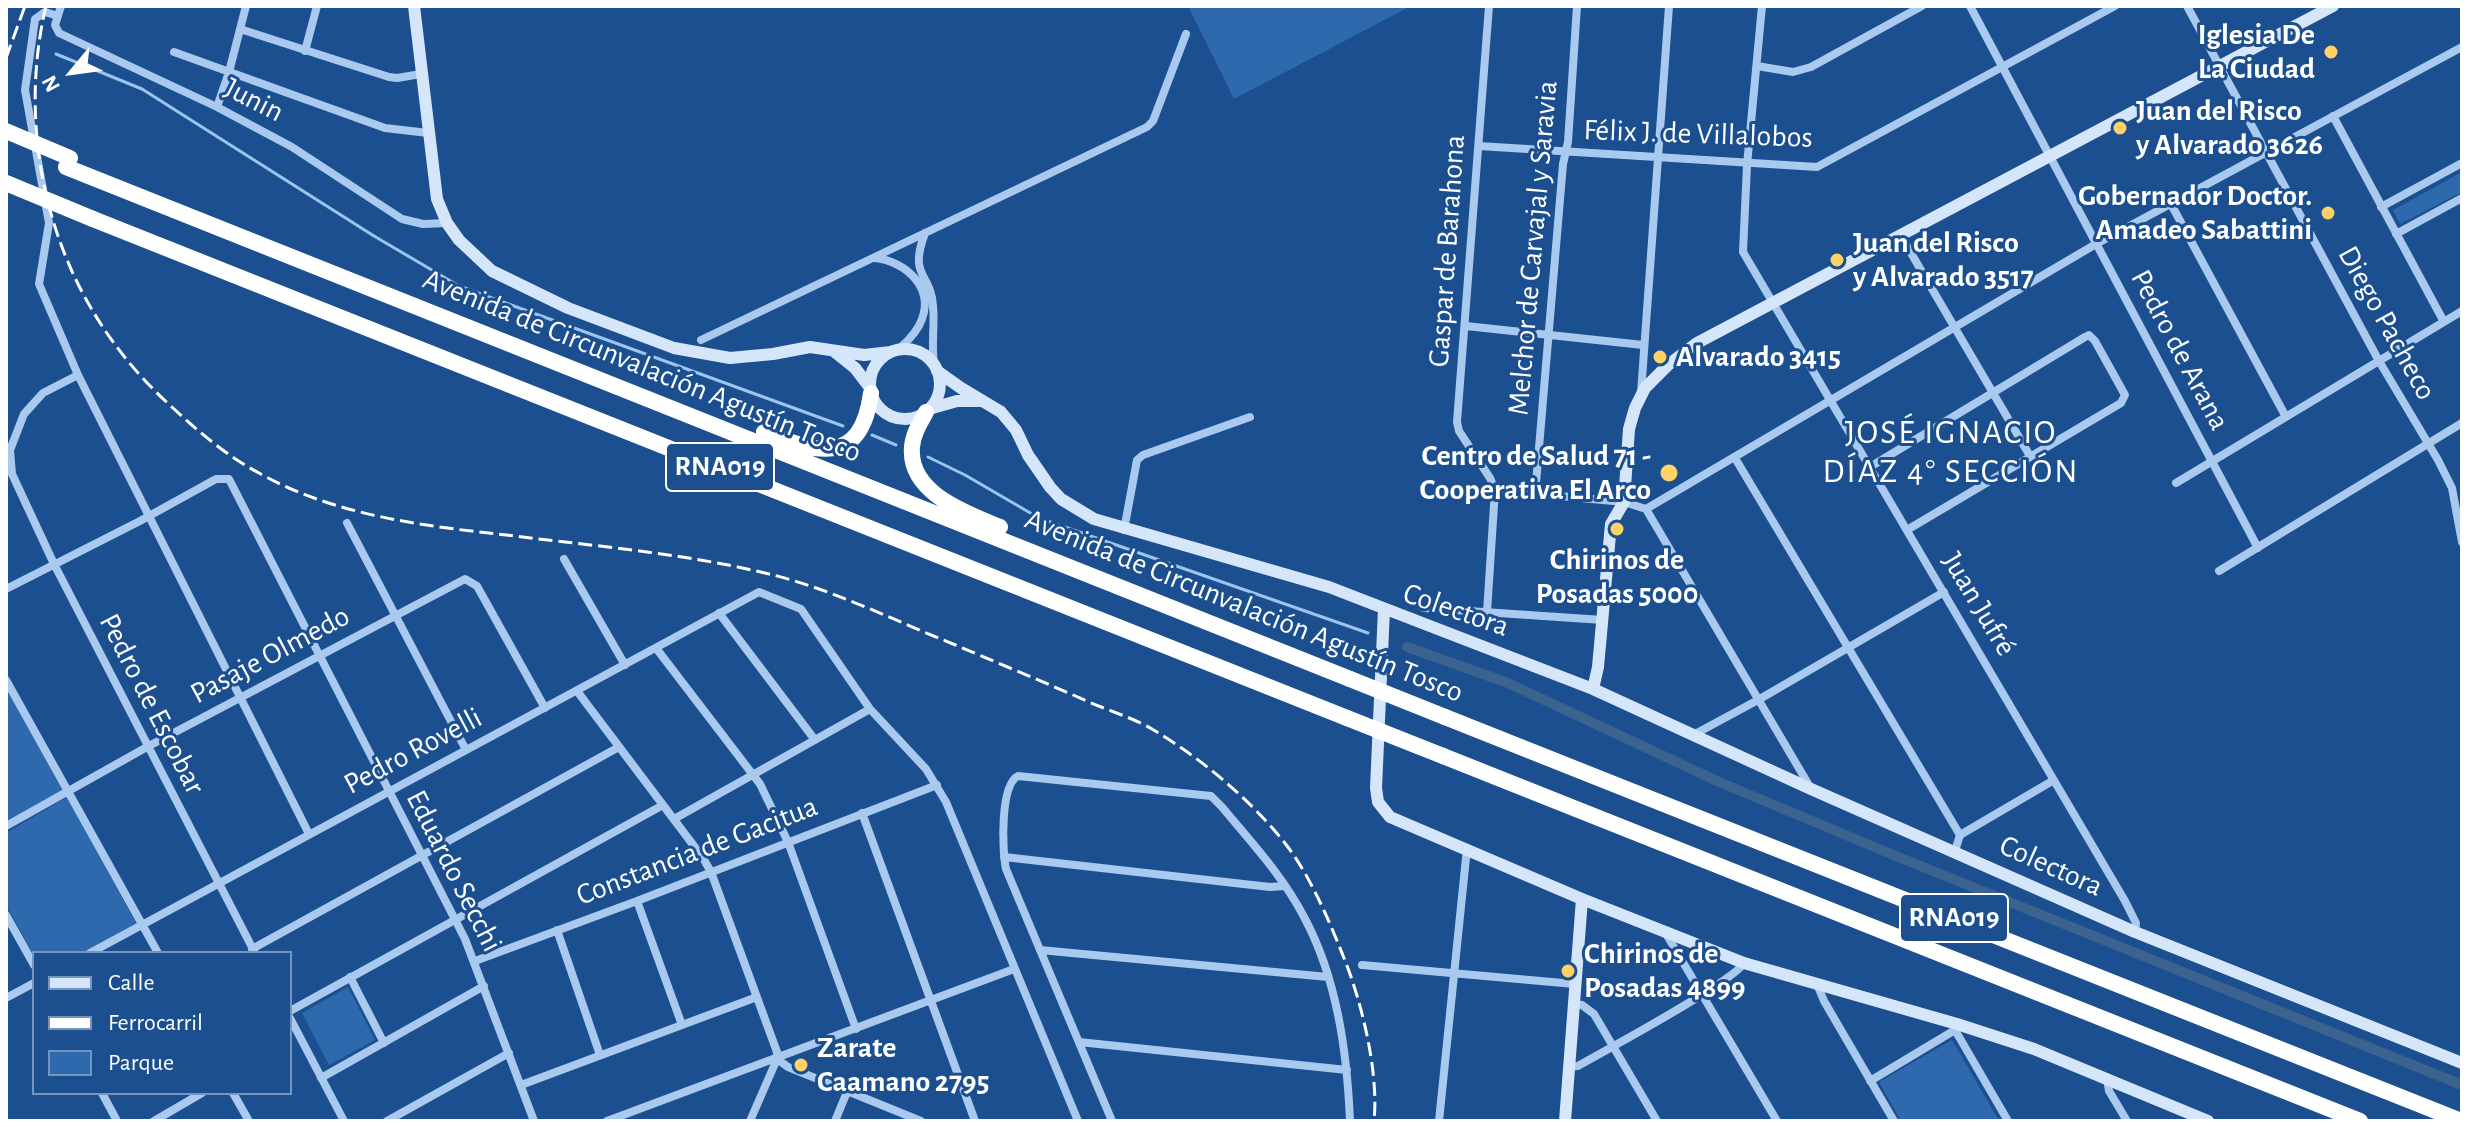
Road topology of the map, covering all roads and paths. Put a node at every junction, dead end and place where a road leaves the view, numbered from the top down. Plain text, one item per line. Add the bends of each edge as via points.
1 (61, 6) edge
2 (246, 6) edge
3 (317, 6) edge
4 (414, 6) edge
5 (1489, 6) edge
6 (1577, 6) edge
7 (1669, 6) edge
8 (1762, 6) edge
9 (1922, 6) edge
10 (1970, 6) edge
11 (2115, 6) edge
12 (2187, 6) edge
13 (2333, 6) edge
14 (58, 16) junction
15 (240, 29) junction
16 (1186, 34) dead end
17 (2462, 47) edge
18 (305, 51) junction
19 (174, 52) dead end
20 (1757, 66) junction
21 (2220, 66) junction
22 (2002, 67) junction
23 (229, 72) junction
24 (421, 74) junction
25 (217, 107) junction
26 (2333, 116) junction
27 (6, 131) edge
28 (428, 133) junction
29 (6, 143) edge
30 (1479, 146) junction
31 (1566, 152) junction
32 (2266, 152) junction
33 (2049, 156) junction
34 (1656, 159) junction
35 (68, 163) junction
36 (2462, 163) edge
37 (1747, 165) junction
38 (6, 183) edge
39 (6, 195) edge
40 (2462, 198) edge
41 (2171, 204) junction
42 (2381, 207) junction
43 (447, 223) junction
44 (91, 224) junction
45 (926, 233) junction
46 (2396, 234) junction
47 (1901, 236) junction
48 (2096, 244) junction
49 (875, 258) junction
50 (1773, 304) junction
51 (2462, 311) edge
52 (443, 317) junction
53 (2444, 322) junction
54 (1466, 326) junction
55 (1955, 328) junction
56 (1550, 336) junction
57 (701, 340) dead end
58 (1643, 345) junction
59 (832, 350) junction
60 (895, 351) junction
61 (2379, 361) junction
62 (935, 367) junction
63 (78, 375) junction
64 (871, 391) junction
65 (1993, 392) junction
66 (1641, 394) junction
67 (984, 401) junction
68 (1831, 402) junction
69 (928, 410) junction
70 (1250, 417) dead end
71 (2286, 417) junction
72 (2462, 423) edge
73 (2427, 444) junction
74 (2030, 456) junction
75 (1735, 458) junction
76 (2212, 461) junction
77 (1870, 467) junction
78 (2176, 483) dead end
79 (1495, 490) junction
80 (1535, 495) junction
81 (1624, 502) junction
82 (1646, 509) junction
83 (148, 515) junction
84 (347, 523) dead end
85 (1124, 530) junction
86 (1907, 530) junction
87 (2462, 542) edge
88 (2258, 548) junction
89 (564, 559) dead end
90 (54, 564) junction
91 (2219, 571) dead end
92 (1115, 585) junction
93 (6, 589) edge
94 (1944, 592) junction
95 (1424, 608) dead end
96 (1384, 609) junction
97 (1487, 612) junction
98 (719, 613) junction
99 (397, 615) junction
100 (1603, 620) junction
101 (656, 648) junction
102 (1849, 648) junction
103 (318, 657) junction
104 (625, 665) junction
105 (6, 680) edge
106 (1593, 689) junction
107 (577, 691) junction
108 (239, 698) junction
109 (1758, 700) junction
110 (545, 708) junction
111 (870, 709) junction
112 (1695, 734) junction
113 (815, 740) junction
114 (147, 747) junction
115 (619, 747) junction
116 (466, 750) junction
117 (753, 774) junction
118 (2054, 780) junction
119 (937, 785) junction
120 (1811, 789) junction
121 (69, 791) junction
122 (387, 792) junction
123 (663, 805) junction
124 (862, 813) junction
125 (674, 819) junction
126 (6, 826) edge
127 (309, 834) junction
128 (1960, 835) junction
129 (788, 842) junction
130 (1467, 848) junction
131 (1955, 851) junction
132 (420, 854) junction
133 (1004, 857) junction
134 (711, 872) junction
135 (218, 884) junction
136 (1285, 886) junction
137 (1582, 899) junction
138 (637, 901) junction
139 (6, 915) edge
140 (455, 919) junction
141 (143, 925) junction
142 (557, 930) junction
143 (1665, 931) junction
144 (2135, 932) junction
145 (1040, 950) junction
146 (94, 951) edge
147 (157, 951) edge
148 (254, 951) edge
149 (32, 961) edge
150 (475, 961) junction
151 (1744, 963) junction
152 (1362, 965) dead end
153 (1014, 969) junction
154 (1453, 973) junction
155 (350, 977) junction
156 (1328, 977) junction
157 (32, 984) edge
158 (1574, 984) junction
159 (1817, 984) junction
160 (484, 986) junction
161 (1702, 994) junction
162 (757, 997) junction
163 (6, 998) edge
164 (931, 1000) junction
165 (1573, 1004) junction
166 (292, 1010) edge
167 (292, 1022) edge
168 (682, 1025) junction
169 (1956, 1027) junction
170 (856, 1029) junction
171 (1079, 1042) junction
172 (384, 1043) junction
173 (1612, 1045) junction
174 (509, 1053) junction
175 (600, 1055) junction
176 (777, 1059) junction
177 (2462, 1063) edge
178 (1568, 1067) junction
179 (1347, 1070) junction
180 (321, 1078) junction
181 (2107, 1079) junction
182 (1870, 1081) junction
183 (521, 1085) junction
184 (847, 1092) junction
185 (103, 1095) edge
186 (199, 1095) edge
187 (234, 1095) edge
188 (117, 1121) edge
189 (154, 1121) edge
190 (249, 1121) edge
191 (344, 1121) edge
192 (387, 1121) edge
193 (534, 1121) edge
194 (607, 1121) edge
195 (750, 1121) edge
196 (835, 1121) edge
197 (921, 1121) edge
198 (975, 1121) edge
199 (1078, 1121) edge
200 (1112, 1121) edge
201 (1350, 1121) edge
202 (1439, 1121) edge
203 (1565, 1121) edge
204 (1657, 1121) edge
205 (1777, 1121) edge
206 (1894, 1121) edge
207 (2008, 1121) edge
208 (2127, 1121) edge
209 (2208, 1121) edge
210 (2360, 1121) edge
211 (2461, 1121) edge

1 - 14 street
2 - 15 street
3 - 18 street
4 - 24 main road
5 - 30 street, Gaspar de Barahona
6 - 31 street, Melchor de Carvajal y Saravia
7 - 34 street
8 - 20 street, Juan Jufré
9 - 20 street via 1811,67 1793,72
10 - 22 street, Pedro de Arana
11 - 22 street, Félix J. de Villalobos
12 - 21 street, Diego Pacheco
13 - 21 main road
14 - 25 street, Junin via 59,33
14 - 63 street via 45,12 35,19 25,90 49,223 39,284
15 - 18 street
15 - 23 street
16 - 45 street via 1147,127
17 - 26 street
18 - 24 street via 389,77
19 - 23 street
20 - 37 street, Juan Jufré
21 - 32 street, Diego Pacheco
21 - 33 main road
22 - 33 street, Pedro de Arana
22 - 37 street, Félix J. de Villalobos via 1823,165
23 - 25 street
23 - 28 street via 385,128
24 - 28 main road
25 - 43 street, Junin via 292,147 402,219
26 - 32 street
26 - 42 street
27 - 35 highway, bridge
28 - 43 main road via 435,190
29 - 35 highway, Avenida de Circunvalación Agustín Tosco / RNA019
30 - 31 street, Félix J. de Villalobos
30 - 54 street, Gaspar de Barahona
31 - 34 street, Félix J. de Villalobos
31 - 56 street, Melchor de Carvajal y Saravia
32 - 41 street
32 - 61 street, Diego Pacheco
33 - 47 main road
33 - 48 street, Pedro de Arana
34 - 37 street, Félix J. de Villalobos
34 - 58 street
35 - 52 highway, Avenida de Circunvalación Agustín Tosco / RNA019
36 - 42 street
37 - 50 street, Juan Jufré via 1743,252
38 - 44 highway, RNA019, bridge
39 - 44 highway
40 - 46 street
41 - 48 street
41 - 71 street
42 - 46 street
43 - 59 main road via 473,256 507,281 674,348 730,358 810,347
44 - 210 highway, RNA019, bridge via 460,364
45 - 49 street
45 - 62 street via 917,259 933,306
46 - 53 street
47 - 50 main road
47 - 55 street
48 - 55 street
48 - 76 street, Pedro de Arana
49 - 57 street
49 - 60 street via 903,266 922,293 923,317
50 - 66 main road via 1697,343
50 - 68 street, Juan Jufré
51 - 53 street
52 - 64 highway via 517,335 813,449 836,447 854,437 868,415
52 - 92 highway, Avenida de Circunvalación Agustín Tosco / RNA019
53 - 61 street
54 - 56 street
54 - 79 street, Gaspar de Barahona via 1457,422
55 - 65 street
55 - 68 street
56 - 58 street
56 - 80 street, Melchor de Carvajal y Saravia
58 - 66 street
59 - 60 main road via 864,355
59 - 64 main road via 855,368
60 - 62 main road via 918,352
60 - 64 main road via 874,368
61 - 71 street
61 - 73 street, Diego Pacheco
62 - 67 main road
62 - 69 main road via 938,394
63 - 83 street
63 - 90 street, Pedro de Escobar via 43,393 24,414 10,450 12,474
64 - 69 main road via 879,407 893,416 909,419
65 - 74 street
65 - 74 street via 2085,337 2095,341 2125,399
65 - 77 street
66 - 81 main road via 1629,429
67 - 69 main road via 957,401
67 - 85 main road via 1009,420 1040,475 1061,499
68 - 75 street
68 - 77 street, Juan Jufré
69 - 92 highway via 912,449 927,487 957,508 1060,551
70 - 85 street via 1137,460
71 - 76 street
72 - 73 street
73 - 87 street, Diego Pacheco via 2452,488
73 - 88 street
74 - 86 street
75 - 82 street
75 - 102 street
76 - 78 street
76 - 88 street, Pedro de Arana
77 - 86 street, Juan Jufré
79 - 80 street
79 - 97 street
80 - 81 street
81 - 82 street
81 - 100 main road via 1611,524
82 - 109 street
83 - 90 street
83 - 103 street, Eduardo Secchi via 216,479 229,479
83 - 108 street
84 - 99 street
85 - 96 main road via 1329,587
86 - 94 street, Juan Jufré
88 - 91 street
89 - 104 street
90 - 93 street
90 - 114 street, Pedro de Escobar
92 - 211 highway, Avenida de Circunvalación Agustín Tosco / RNA019, bridge
94 - 102 street
94 - 118 street, Juan Jufré
95 - 97 street
96 - 106 main road, Colectora
96 - 130 main road, Colectora via 1378,802 1390,817
97 - 100 street
98 - 101 street, Pedro Rovelli
98 - 111 street, Pedro Rovelli via 759,592 801,609
98 - 113 street
99 - 103 street, Pasaje Olmedo
99 - 110 street, Pasaje Olmedo via 460,581 474,582
99 - 116 street
100 - 106 main road
101 - 104 street, Pedro Rovelli
101 - 117 street
102 - 109 street
102 - 128 street
103 - 108 street, Pasaje Olmedo
103 - 122 street, Eduardo Secchi
104 - 107 street, Pedro Rovelli
105 - 121 street
106 - 112 main road, Colectora
107 - 110 street, Pedro Rovelli
107 - 115 street
108 - 114 street, Pasaje Olmedo
108 - 127 street
109 - 112 street
109 - 120 street
110 - 116 street, Pedro Rovelli
111 - 113 street
111 - 119 street
112 - 120 main road, Colectora
113 - 117 street
114 - 121 street, Pasaje Olmedo
114 - 135 street, Pedro de Escobar
115 - 123 street
115 - 132 street
116 - 122 street, Pedro Rovelli
117 - 125 street
117 - 129 street
118 - 128 street
118 - 144 street, Juan Jufré via 2125,901
119 - 124 street, Constancia de Gacitua
119 - 153 street
120 - 131 main road, Colectora
121 - 126 street, Pasaje Olmedo
121 - 141 street
122 - 127 street, Pedro Rovelli
122 - 132 street, Eduardo Secchi
123 - 125 street
123 - 140 street
124 - 129 street, Constancia de Gacitua
124 - 164 street
125 - 134 street
127 - 135 street, Pedro Rovelli
128 - 131 street
129 - 134 street, Constancia de Gacitua
129 - 170 street
130 - 137 main road, Colectora
130 - 154 street
131 - 144 main road, Colectora
132 - 140 street, Eduardo Secchi
132 - 148 street
133 - 136 street
133 - 136 street via 1010,782 1021,775 1211,796
133 - 145 street
134 - 138 street, Constancia de Gacitua
134 - 162 street
135 - 141 street, Pedro Rovelli
135 - 148 street, Pedro de Escobar
136 - 156 street via 1313,934
137 - 143 main road, Colectora
137 - 158 main road
138 - 142 street, Constancia de Gacitua
138 - 168 street
139 - 149 street
140 - 150 street, Eduardo Secchi
140 - 155 street
141 - 146 street, Pedro Rovelli
141 - 147 street
142 - 150 street, Constancia de Gacitua
142 - 175 street
143 - 151 main road, Colectora
143 - 161 street
144 - 177 main road, Colectora
145 - 156 street
145 - 171 street
150 - 160 street, Eduardo Secchi
151 - 159 main road, Colectora
151 - 161 street
152 - 154 street
153 - 164 street
153 - 199 street
154 - 158 street
154 - 202 street
155 - 166 street
155 - 172 street
156 - 179 street
157 - 163 street
158 - 165 main road
159 - 169 main road, Colectora
159 - 182 street
160 - 172 street
160 - 174 street, Eduardo Secchi
161 - 173 street
161 - 205 street
162 - 168 street
162 - 176 street
164 - 170 street
164 - 198 street
165 - 173 street via 1590,1009
165 - 178 main road
167 - 180 street
168 - 175 street
169 - 181 main road, Colectora via 2034,1049
169 - 182 street
169 - 207 street
170 - 176 street
171 - 179 street
171 - 200 street
172 - 180 street
173 - 178 street
173 - 204 street
174 - 183 street, Eduardo Secchi
174 - 192 street
175 - 183 street
176 - 184 street
176 - 194 street
176 - 195 street
178 - 203 main road
179 - 201 street
180 - 191 street
181 - 208 street
181 - 209 main road, Colectora
182 - 206 street
183 - 193 street, Eduardo Secchi
184 - 196 street
184 - 197 street
185 - 188 street
186 - 189 street
187 - 190 street

